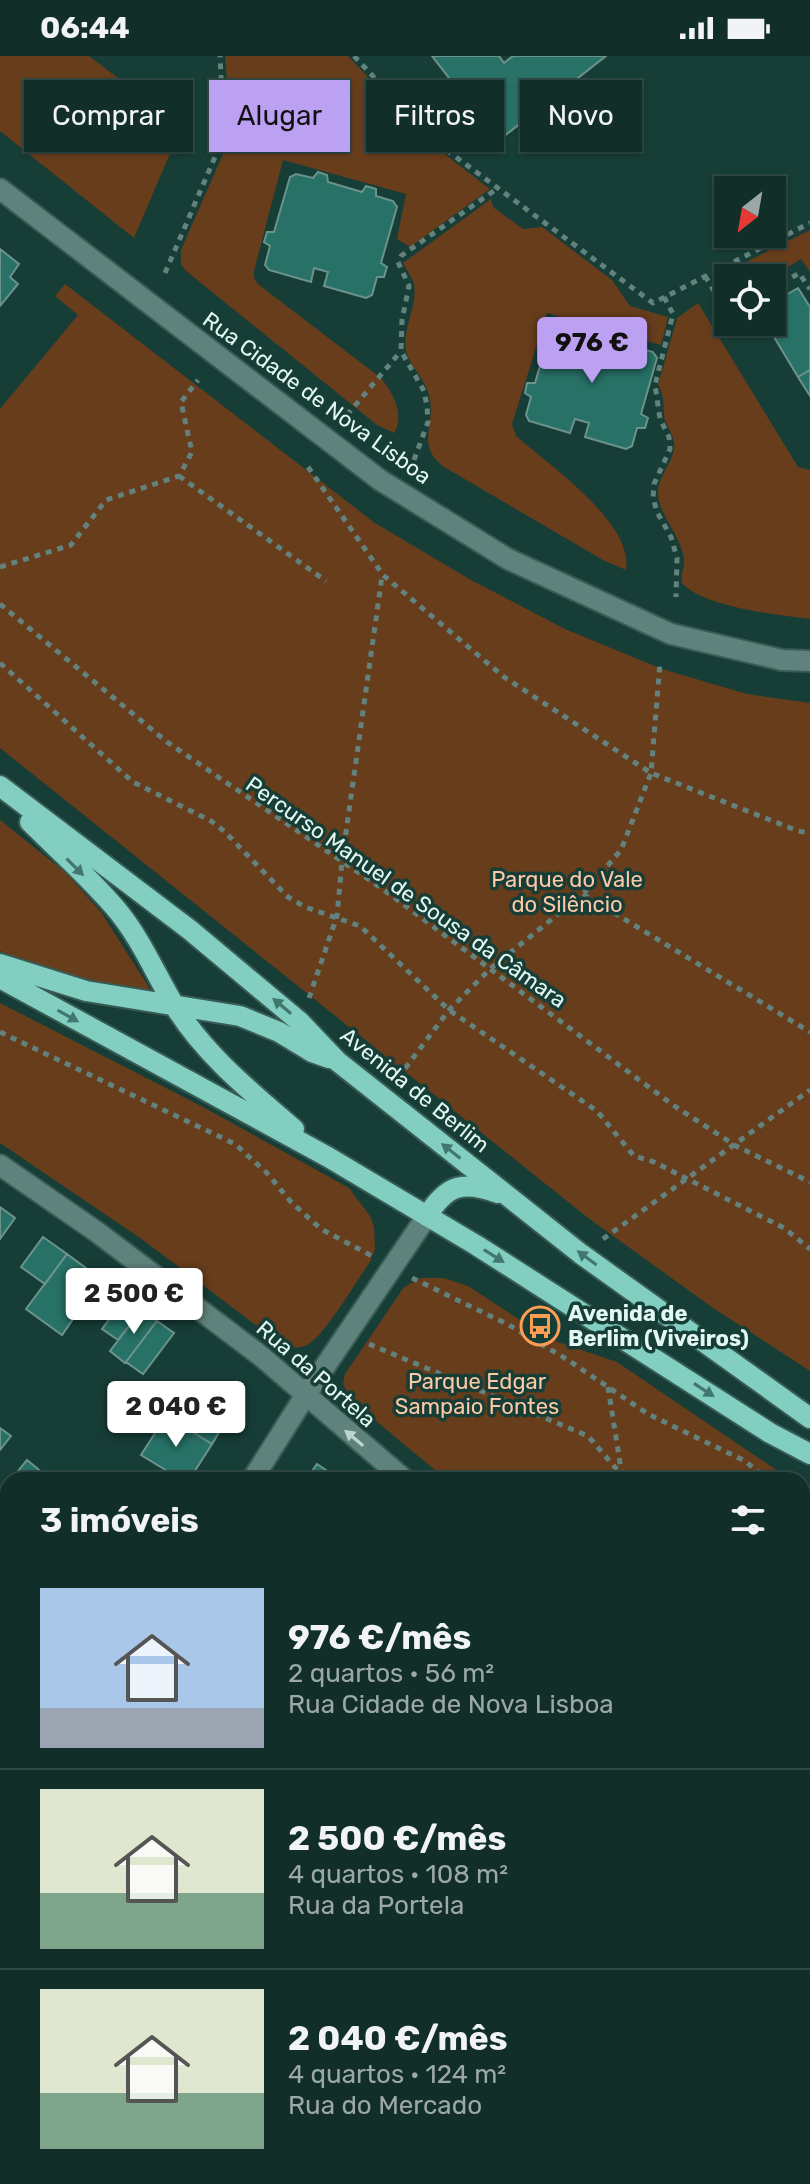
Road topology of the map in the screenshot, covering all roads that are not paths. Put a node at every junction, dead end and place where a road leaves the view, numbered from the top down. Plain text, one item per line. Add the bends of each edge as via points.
1 (0, 189) edge
2 (810, 661) edge
3 (0, 789) edge
4 (0, 964) edge
5 (0, 978) edge
6 (174, 1005) junction
7 (337, 1061) junction
8 (328, 1157) junction
9 (0, 1165) edge
10 (512, 1200) junction
11 (427, 1216) junction
12 (307, 1393) junction
13 (810, 1418) edge
14 (810, 1454) edge
15 (257, 1472) edge
16 (395, 1472) edge

1 - 2 street, Rua Cidade de Nova Lisboa via 380,480 508,559 671,634 782,660
3 -> 6 main road via 117,910
7 -> 3 main road, Avenida de Berlim via 300,1022 190,930
4 - 6 main road via 86,991
5 -> 8 main road
6 - 7 main road via 259,1022
6 - 8 main road via 223,1067
10 -> 7 main road, Avenida de Berlim
8 - 11 main road
9 - 12 street, Rua da Portela via 182,1295
10 - 11 main road via 462,1185 442,1195
13 -> 10 main road, Avenida de Berlim
11 - 12 street
11 -> 14 main road
12 - 15 street
16 -> 12 street, Rua da Portela

